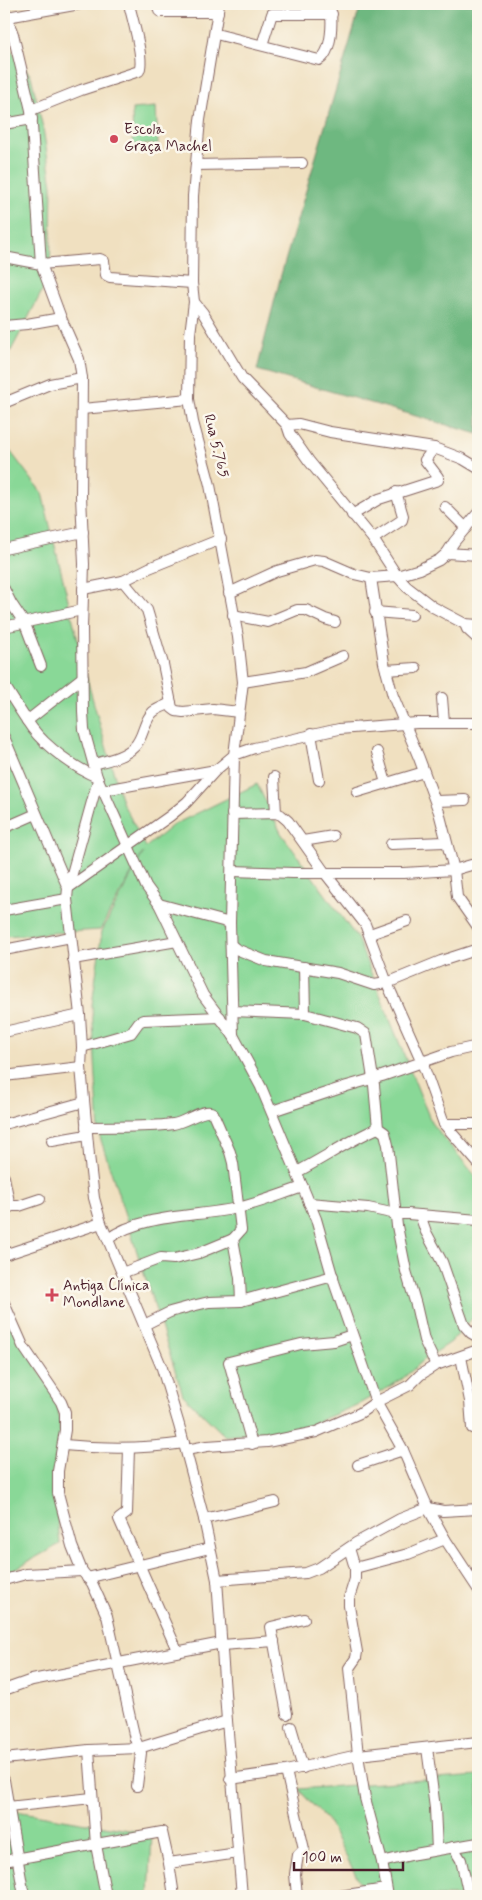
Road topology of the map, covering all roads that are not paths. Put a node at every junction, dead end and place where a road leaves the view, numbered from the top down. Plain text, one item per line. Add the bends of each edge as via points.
1 (74, 4) edge
2 (129, 4) edge
3 (158, 4) edge
4 (219, 8) edge
5 (330, 9) edge
6 (5, 14) edge
7 (216, 34) junction
8 (8, 35) edge
9 (262, 45) junction
10 (31, 115) junction
11 (4, 124) edge
12 (302, 163) dead end
13 (196, 165) junction
14 (4, 257) edge
15 (41, 264) junction
16 (192, 283) junction
17 (194, 302) junction
18 (61, 318) junction
19 (4, 326) edge
20 (82, 378) junction
21 (190, 399) junction
22 (4, 403) edge
23 (82, 409) junction
24 (287, 425) junction
25 (434, 448) junction
26 (478, 468) edge
27 (396, 492) junction
28 (445, 507) dead end
29 (478, 513) edge
30 (352, 515) junction
31 (466, 528) junction
32 (82, 532) junction
33 (221, 539) junction
34 (372, 539) junction
35 (4, 549) edge
36 (447, 553) junction
37 (478, 555) edge
38 (397, 576) junction
39 (372, 578) junction
40 (123, 581) junction
41 (4, 589) edge
42 (83, 589) junction
43 (229, 593) junction
44 (82, 610) junction
45 (376, 612) junction
46 (412, 615) dead end
47 (233, 616) junction
48 (335, 622) dead end
49 (25, 624) junction
50 (465, 624) junction
51 (478, 624) edge
52 (4, 627) edge
53 (478, 639) edge
54 (343, 656) dead end
55 (41, 666) dead end
56 (416, 668) dead end
57 (386, 670) junction
58 (83, 677) junction
59 (243, 682) junction
60 (4, 685) edge
61 (442, 698) dead end
62 (171, 704) junction
63 (239, 712) junction
64 (28, 721) junction
65 (444, 722) junction
66 (478, 723) edge
67 (405, 725) junction
68 (311, 734) junction
69 (4, 737) edge
70 (377, 752) dead end
71 (234, 755) junction
72 (94, 764) junction
73 (216, 770) junction
74 (424, 772) junction
75 (274, 777) dead end
76 (98, 779) junction
77 (319, 780) dead end
78 (386, 783) junction
79 (104, 790) junction
80 (357, 792) dead end
81 (465, 800) dead end
82 (436, 801) junction
83 (276, 813) junction
84 (36, 814) junction
85 (232, 814) junction
86 (4, 828) edge
87 (333, 836) dead end
88 (303, 841) junction
89 (445, 842) junction
90 (127, 844) junction
91 (391, 844) dead end
92 (478, 863) edge
93 (454, 870) junction
94 (232, 871) junction
95 (325, 873) junction
96 (67, 893) junction
97 (158, 904) junction
98 (4, 910) edge
99 (407, 921) dead end
100 (230, 922) junction
101 (478, 927) edge
102 (370, 934) junction
103 (71, 937) junction
104 (176, 941) junction
105 (231, 945) junction
106 (478, 949) edge
107 (4, 950) edge
108 (73, 959) junction
109 (304, 967) junction
110 (387, 983) junction
111 (233, 1011) junction
112 (305, 1014) junction
113 (80, 1015) junction
114 (220, 1017) junction
115 (4, 1032) edge
116 (233, 1034) junction
117 (478, 1046) edge
118 (82, 1048) junction
119 (422, 1062) junction
120 (81, 1067) junction
121 (4, 1076) edge
122 (373, 1078) junction
123 (84, 1102) junction
124 (272, 1111) junction
125 (4, 1124) edge
126 (444, 1124) junction
127 (478, 1124) edge
128 (378, 1128) junction
129 (87, 1131) junction
130 (52, 1141) dead end
131 (478, 1163) edge
132 (297, 1172) junction
133 (4, 1177) edge
134 (303, 1187) junction
135 (40, 1199) dead end
136 (309, 1203) junction
137 (7, 1207) edge
138 (238, 1208) junction
139 (396, 1214) junction
140 (420, 1215) junction
141 (478, 1220) edge
142 (101, 1223) junction
143 (108, 1239) junction
144 (233, 1240) junction
145 (4, 1255) edge
146 (122, 1272) junction
147 (332, 1276) junction
148 (241, 1301) junction
149 (4, 1303) edge
150 (144, 1325) junction
151 (352, 1335) junction
152 (478, 1337) edge
153 (478, 1350) edge
154 (462, 1357) junction
155 (436, 1365) junction
156 (376, 1402) junction
157 (478, 1430) edge
158 (64, 1444) junction
159 (252, 1444) junction
160 (185, 1446) junction
161 (129, 1448) junction
162 (403, 1450) junction
163 (358, 1465) dead end
164 (275, 1502) dead end
165 (428, 1508) junction
166 (478, 1509) edge
167 (204, 1519) junction
168 (445, 1538) junction
169 (210, 1548) junction
170 (349, 1548) junction
171 (140, 1566) junction
172 (355, 1568) junction
173 (84, 1574) junction
174 (4, 1580) edge
175 (217, 1580) junction
176 (478, 1589) edge
177 (304, 1620) dead end
178 (274, 1641) junction
179 (222, 1644) junction
180 (177, 1650) junction
181 (117, 1662) junction
182 (4, 1690) edge
183 (287, 1714) dead end
184 (227, 1721) junction
185 (291, 1727) dead end
186 (478, 1742) edge
187 (139, 1748) junction
188 (426, 1748) junction
189 (88, 1750) junction
190 (358, 1755) junction
191 (4, 1759) edge
192 (303, 1768) junction
193 (286, 1771) junction
194 (230, 1778) junction
195 (4, 1780) edge
196 (137, 1786) dead end
197 (92, 1798) junction
198 (8, 1807) junction
199 (478, 1843) edge
200 (96, 1845) junction
201 (466, 1845) junction
202 (452, 1848) junction
203 (437, 1850) junction
204 (238, 1853) junction
205 (16, 1858) junction
206 (461, 1860) junction
207 (4, 1861) edge
208 (170, 1862) junction
209 (382, 1862) junction
210 (387, 1893) edge
211 (24, 1896) edge
212 (106, 1896) edge
213 (174, 1896) edge
214 (242, 1896) edge
215 (297, 1896) edge
216 (340, 1896) edge
217 (469, 1896) edge

1 - 6 street
2 - 10 street via 140,56 138,72 81,90
3 - 4 street via 161,12
4 - 7 street, Rua 5.765
5 - 9 street via 272,14
5 - 9 street via 329,42 322,59
6 - 8 street
7 - 9 street
7 - 13 street, Rua 5.765 via 200,120
8 - 10 street
10 - 11 street
10 - 15 street
12 - 13 street
13 - 16 street, Rua 5.765
14 - 15 street
15 - 16 street via 100,259 104,261 106,275 110,277
15 - 18 street
16 - 17 street, Rua 5.765
17 - 21 street, Rua 5.765 via 190,334
17 - 24 street via 242,378
18 - 19 street
18 - 20 street via 80,359
20 - 22 street via 50,384
20 - 23 street
21 - 23 street
21 - 33 street, Rua 5.765
23 - 32 street
24 - 25 street via 299,424
24 - 30 street via 309,461
25 - 26 street
25 - 27 street via 425,460 438,480
27 - 30 street
27 - 34 street via 402,520
28 - 31 street
29 - 31 street
30 - 34 street
31 - 36 street
32 - 35 street
32 - 42 street
33 - 40 street
33 - 43 street, Rua 5.765
34 - 38 street
36 - 37 street
36 - 38 street via 428,566
38 - 39 street
38 - 50 street via 433,607
39 - 43 street via 315,560 277,571
39 - 45 street
40 - 42 street
40 - 62 street via 147,610
41 - 49 street
42 - 44 street
43 - 47 street, Rua 5.765
44 - 49 street
44 - 58 street
45 - 46 street
45 - 57 street
47 - 48 street via 268,622 297,610 306,610
47 - 59 street, Rua 5.765
49 - 52 street
49 - 55 street
50 - 51 street
50 - 53 street
54 - 59 street via 306,672
56 - 57 street
57 - 67 street
58 - 64 street
58 - 72 street via 84,730
59 - 63 street, Rua 5.765
60 - 64 street
61 - 65 street
62 - 63 street via 176,711 213,709
62 - 72 street via 153,712 139,741 129,751
63 - 71 street, Rua 5.765
64 - 76 street via 46,744
65 - 66 street
65 - 67 street
67 - 68 street
67 - 74 street
68 - 71 street
68 - 77 street
69 - 84 street
70 - 78 street
71 - 73 street
71 - 85 street, Rua 5.765
72 - 76 street
73 - 79 street
73 - 90 street via 188,802
74 - 78 street
74 - 82 street
75 - 83 street
76 - 79 street
76 - 96 street
78 - 80 street
79 - 90 street
81 - 82 street
82 - 89 street
83 - 85 street
83 - 88 street via 288,821
84 - 86 street
84 - 96 street
85 - 94 street, Rua 5.765
87 - 88 street
88 - 95 street
89 - 91 street
89 - 93 street
90 - 96 street
90 - 97 street
92 - 93 street
93 - 95 street
93 - 101 street via 457,897
94 - 95 street
94 - 100 street, Rua 5.765
95 - 102 street
96 - 98 street
96 - 103 street
97 - 100 street
97 - 104 street
99 - 102 street
100 - 105 street, Rua 5.765
102 - 110 street
103 - 107 street
103 - 108 street
104 - 108 street
104 - 114 street via 203,994
105 - 109 street via 266,961
105 - 111 street, Rua 5.765
106 - 110 street
108 - 113 street
109 - 110 street via 338,973 374,985
109 - 112 street
110 - 119 street
111 - 112 street
111 - 116 street, Rua 5.765
112 - 122 street via 362,1030 367,1039
113 - 115 street
113 - 118 street
114 - 116 street
114 - 118 street via 143,1020 131,1033
116 - 124 street
117 - 119 street
118 - 120 street
119 - 122 street
119 - 126 street
120 - 121 street
120 - 123 street
122 - 124 street
122 - 128 street
123 - 125 street
123 - 129 street
124 - 132 street
126 - 127 street
126 - 131 street
128 - 132 street
128 - 139 street via 385,1133 388,1145
129 - 130 street
129 - 138 street via 173,1124 210,1111 230,1152
129 - 142 street via 94,1198
132 - 134 street
133 - 137 street
134 - 136 street
134 - 138 street
135 - 137 street
136 - 139 street
136 - 147 street
138 - 143 street via 158,1220 118,1231
138 - 144 street via 241,1230
139 - 140 street
139 - 155 street via 400,1247 424,1340
140 - 141 street
140 - 152 street via 442,1262 464,1326
142 - 143 street
142 - 145 street
143 - 146 street
144 - 146 street via 199,1253 174,1259 161,1258
144 - 148 street
146 - 150 street
147 - 148 street
147 - 151 street
148 - 150 street via 192,1306 170,1312
149 - 158 street via 23,1346 62,1402 65,1412
150 - 160 street via 162,1368
151 - 156 street
151 - 159 street via 229,1362
153 - 154 street
154 - 155 street
154 - 157 street via 472,1428
155 - 156 street via 420,1374 410,1385
156 - 159 street via 360,1413 316,1432
156 - 162 street
158 - 161 street
158 - 173 street via 58,1471 58,1493 72,1546
159 - 160 street
160 - 161 street
160 - 167 street
161 - 171 street via 127,1513 119,1519
162 - 163 street
162 - 165 street
164 - 167 street
165 - 166 street via 443,1512
165 - 168 street
165 - 170 street via 400,1519
167 - 169 street
168 - 172 street via 408,1554
168 - 176 street
169 - 171 street
169 - 175 street
170 - 172 street
170 - 175 street via 306,1573
171 - 173 street
171 - 180 street
172 - 190 street via 349,1606 357,1652 349,1668
173 - 174 street via 26,1574
173 - 181 street via 92,1583 107,1616
175 - 179 street
177 - 178 street via 271,1627
178 - 179 street
178 - 183 street
179 - 180 street
179 - 184 street
180 - 181 street
181 - 182 street via 32,1680
181 - 187 street
184 - 187 street
184 - 194 street
185 - 192 street
186 - 188 street
187 - 189 street
187 - 196 street
188 - 190 street
188 - 203 street via 433,1788
189 - 191 street
189 - 197 street
190 - 192 street
190 - 209 street via 365,1798
192 - 193 street
193 - 194 street
193 - 215 street via 304,1849 298,1854 295,1874
194 - 204 street
195 - 198 street
197 - 198 street
197 - 200 street
198 - 205 street
199 - 201 street
200 - 205 street
200 - 208 street via 162,1832
200 - 212 street
201 - 202 street
201 - 206 street
202 - 203 street
202 - 206 street
203 - 209 street
204 - 208 street
204 - 214 street
205 - 207 street
205 - 211 street
206 - 217 street
208 - 213 street
209 - 210 street
210 - 216 street

